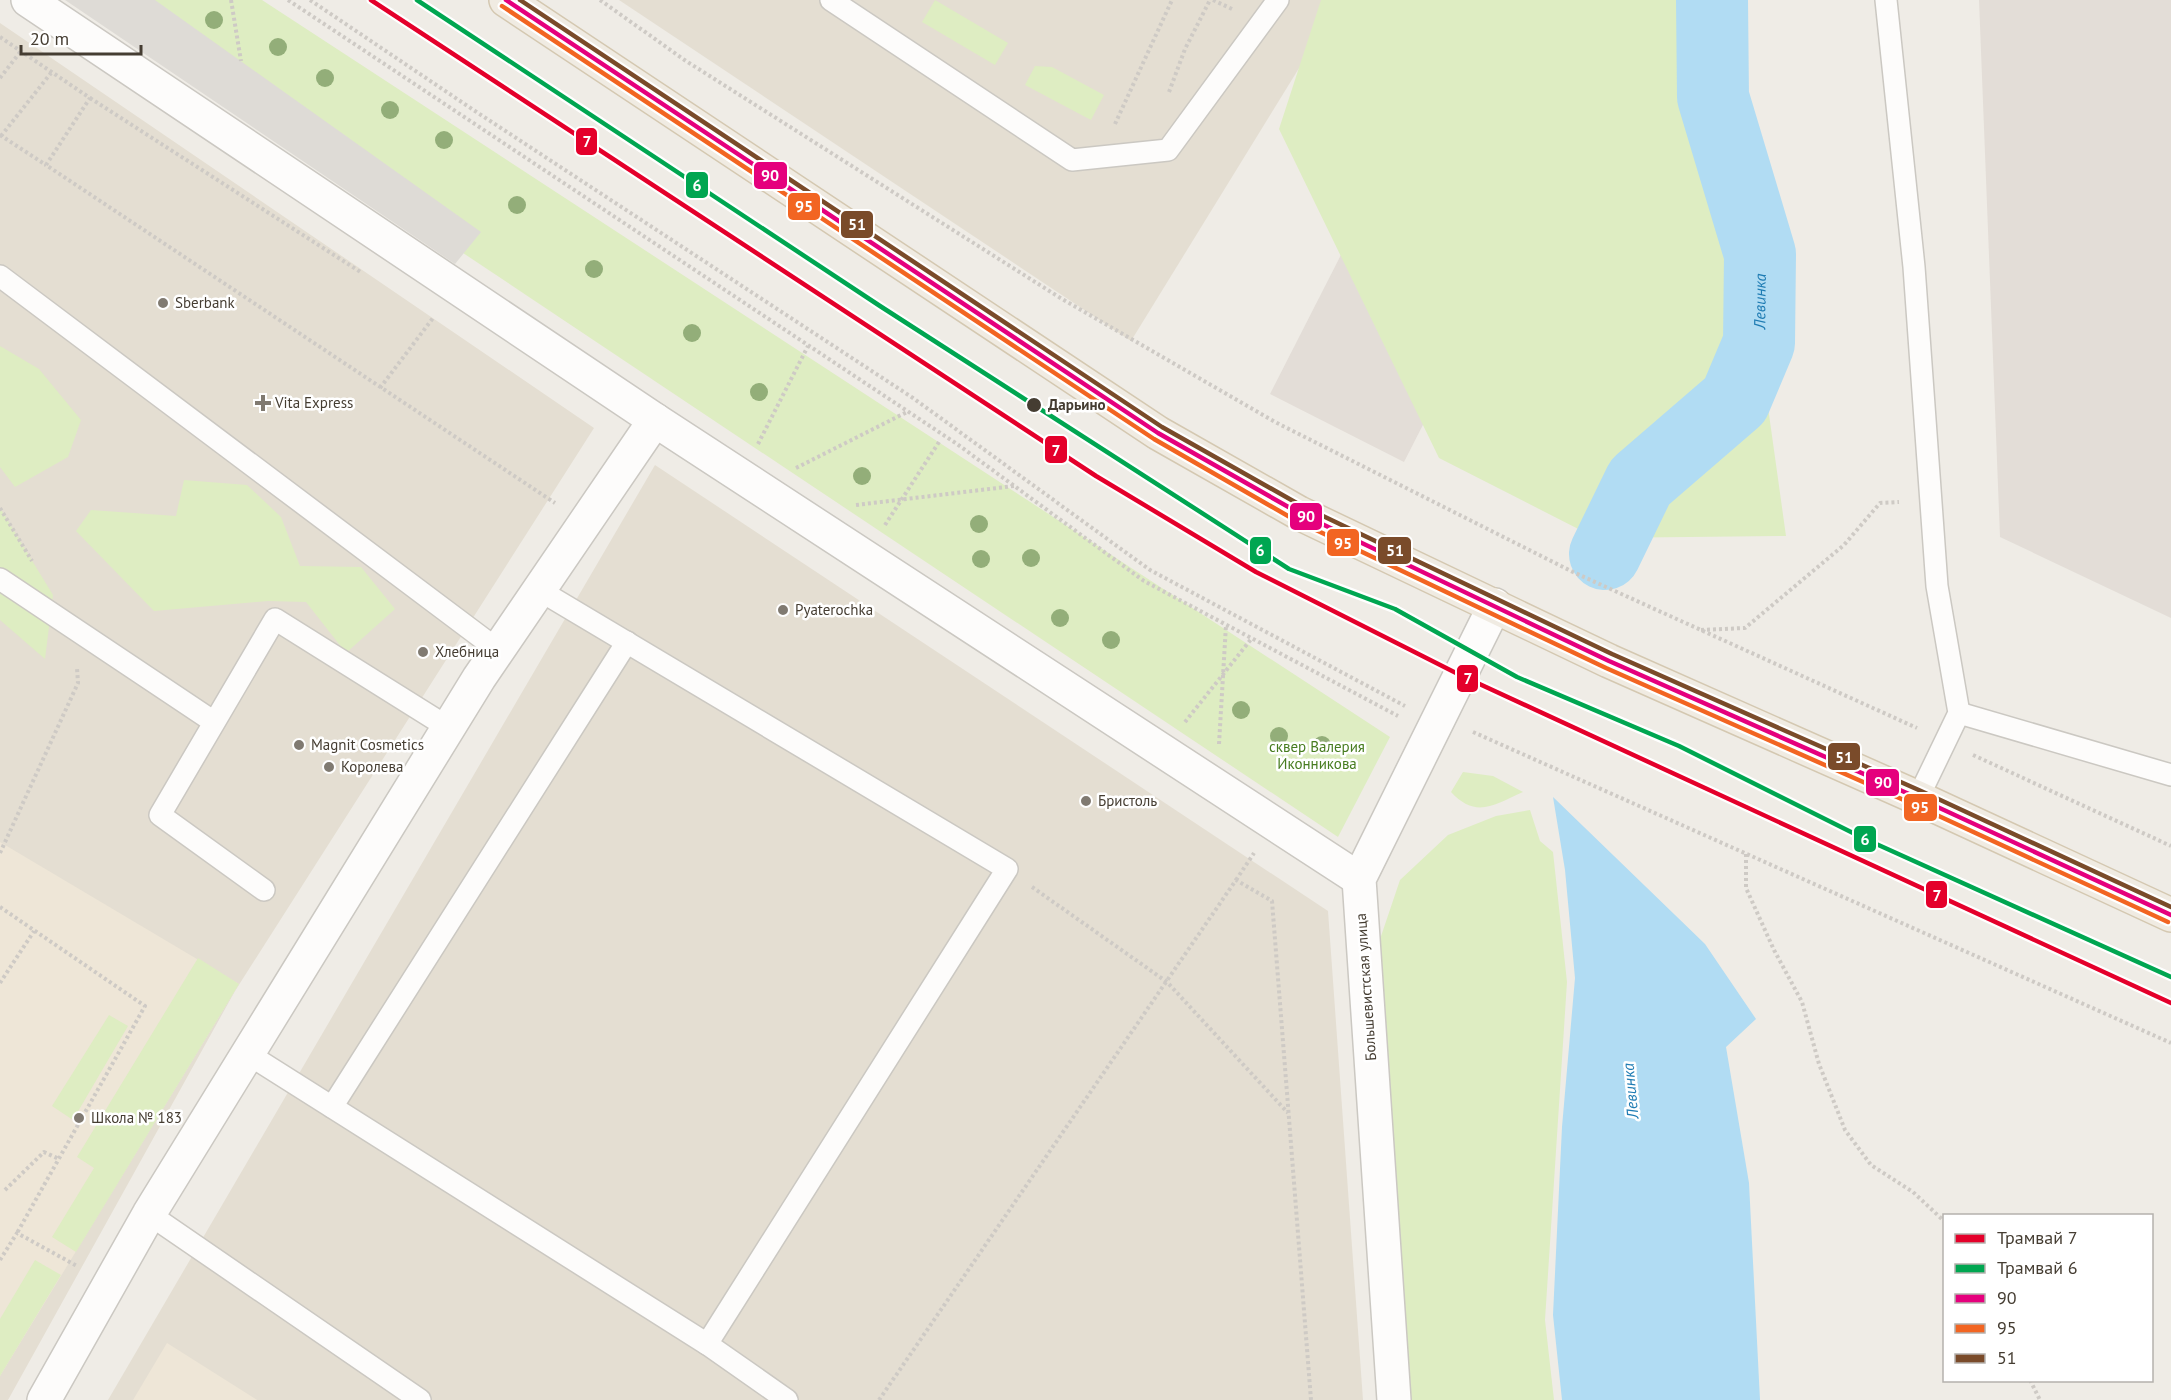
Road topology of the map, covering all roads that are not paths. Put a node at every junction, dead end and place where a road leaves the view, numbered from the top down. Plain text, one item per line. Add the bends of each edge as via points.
1 (28, 0) edge
2 (506, 0) edge
3 (831, 0) edge
4 (1278, 0) edge
5 (1886, 0) edge
6 (0, 276) edge
7 (655, 420) junction
8 (0, 579) edge
9 (539, 590) junction
10 (1495, 605) junction
11 (627, 642) junction
12 (498, 650) junction
13 (1959, 713) junction
14 (214, 722) junction
15 (448, 728) junction
16 (2171, 775) edge
17 (1918, 798) junction
18 (1359, 879) junction
19 (264, 890) dead end
20 (2171, 915) edge
21 (248, 1054) junction
22 (332, 1107) junction
23 (149, 1214) junction
24 (707, 1344) junction
25 (44, 1400) edge
26 (420, 1400) edge
27 (786, 1400) edge
28 (1394, 1400) edge

1 - 7 street
2 - 10 main road via 1158,432 1299,513
3 - 4 lane via 1072,160 1168,150
5 - 13 lane via 1914,267 1937,586
6 - 12 lane
7 - 9 street
7 - 18 street
8 - 14 lane
9 - 11 lane
9 - 12 street
10 - 17 main road via 1609,661
10 - 18 street, Большевистская улица
11 - 22 lane
11 - 24 lane via 1007,869
12 - 15 street
13 - 16 lane
13 - 17 lane
14 - 15 lane via 275,619
14 - 19 lane via 159,814
15 - 21 street
17 - 20 main road
18 - 28 street, Большевистская улица
21 - 22 lane
21 - 23 street
22 - 24 lane
23 - 25 street
23 - 26 lane
24 - 27 lane

